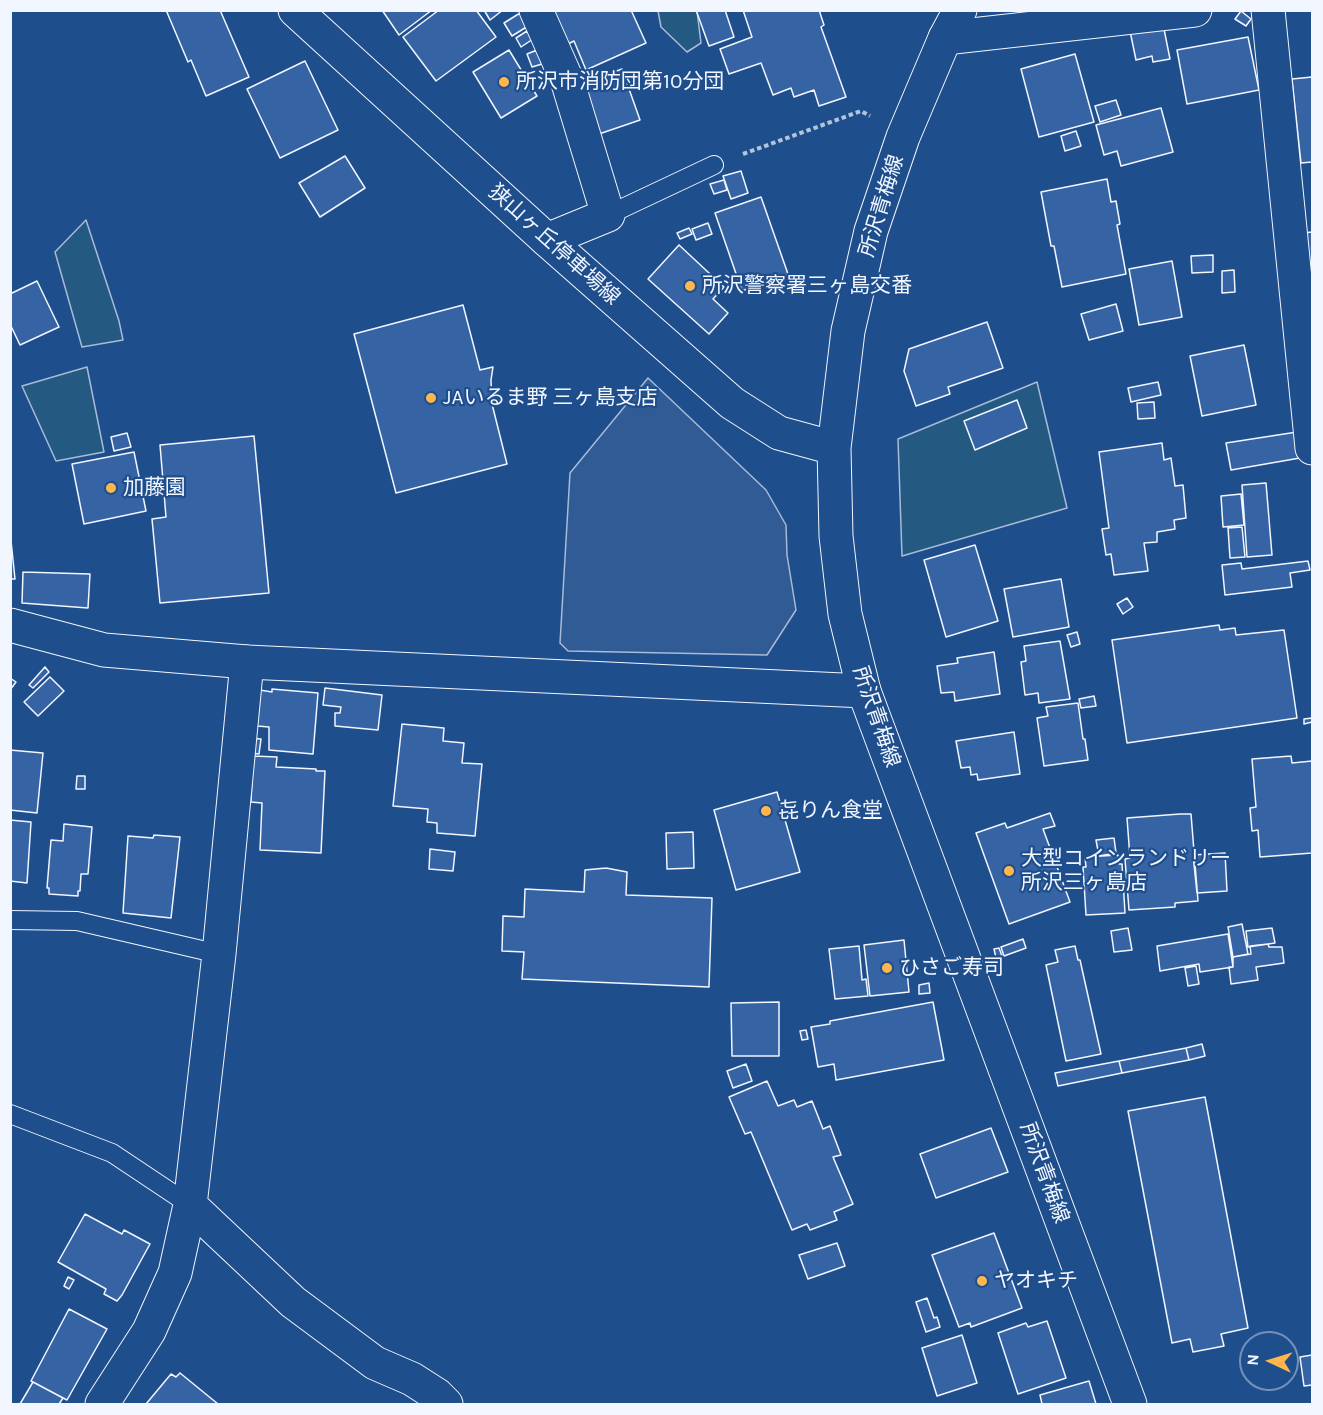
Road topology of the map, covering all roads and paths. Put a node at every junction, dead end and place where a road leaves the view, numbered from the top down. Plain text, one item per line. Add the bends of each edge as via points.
1 (295, 10) edge
2 (536, 10) edge
3 (1195, 10) edge
4 (1268, 10) edge
5 (952, 24) edge
6 (903, 137) junction
7 (714, 165) joint
8 (608, 216) junction
9 (547, 240) junction
10 (1307, 324) edge
11 (834, 448) junction
12 (1312, 448) edge
13 (10, 625) edge
14 (247, 662) junction
15 (864, 691) junction
16 (10, 920) edge
17 (219, 954) junction
18 (10, 1114) edge
19 (190, 1205) junction
20 (102, 1404) edge
21 (446, 1404) edge
22 (1130, 1404) edge

1 - 9 street, 狭山ヶ丘停車場線
2 - 8 street via 567,80
3 - 5 street
4 - 10 street
5 - 6 street, 所沢青梅線
6 - 7 path via 861,111
6 - 11 street, 所沢青梅線 via 871,231 851,320
7 - 8 lane
8 - 9 street
9 - 11 street, 狭山ヶ丘停車場線 via 732,403 779,433
10 - 12 street
11 - 15 street, 所沢青梅線 via 836,536 845,614
13 - 14 street via 104,650
14 - 15 street
14 - 17 street
15 - 22 street, 所沢青梅線
16 - 17 lane via 77,921
17 - 19 street
18 - 19 lane via 112,1153
19 - 20 street via 175,1273 154,1321
19 - 21 street via 293,1302 375,1363 412,1379

